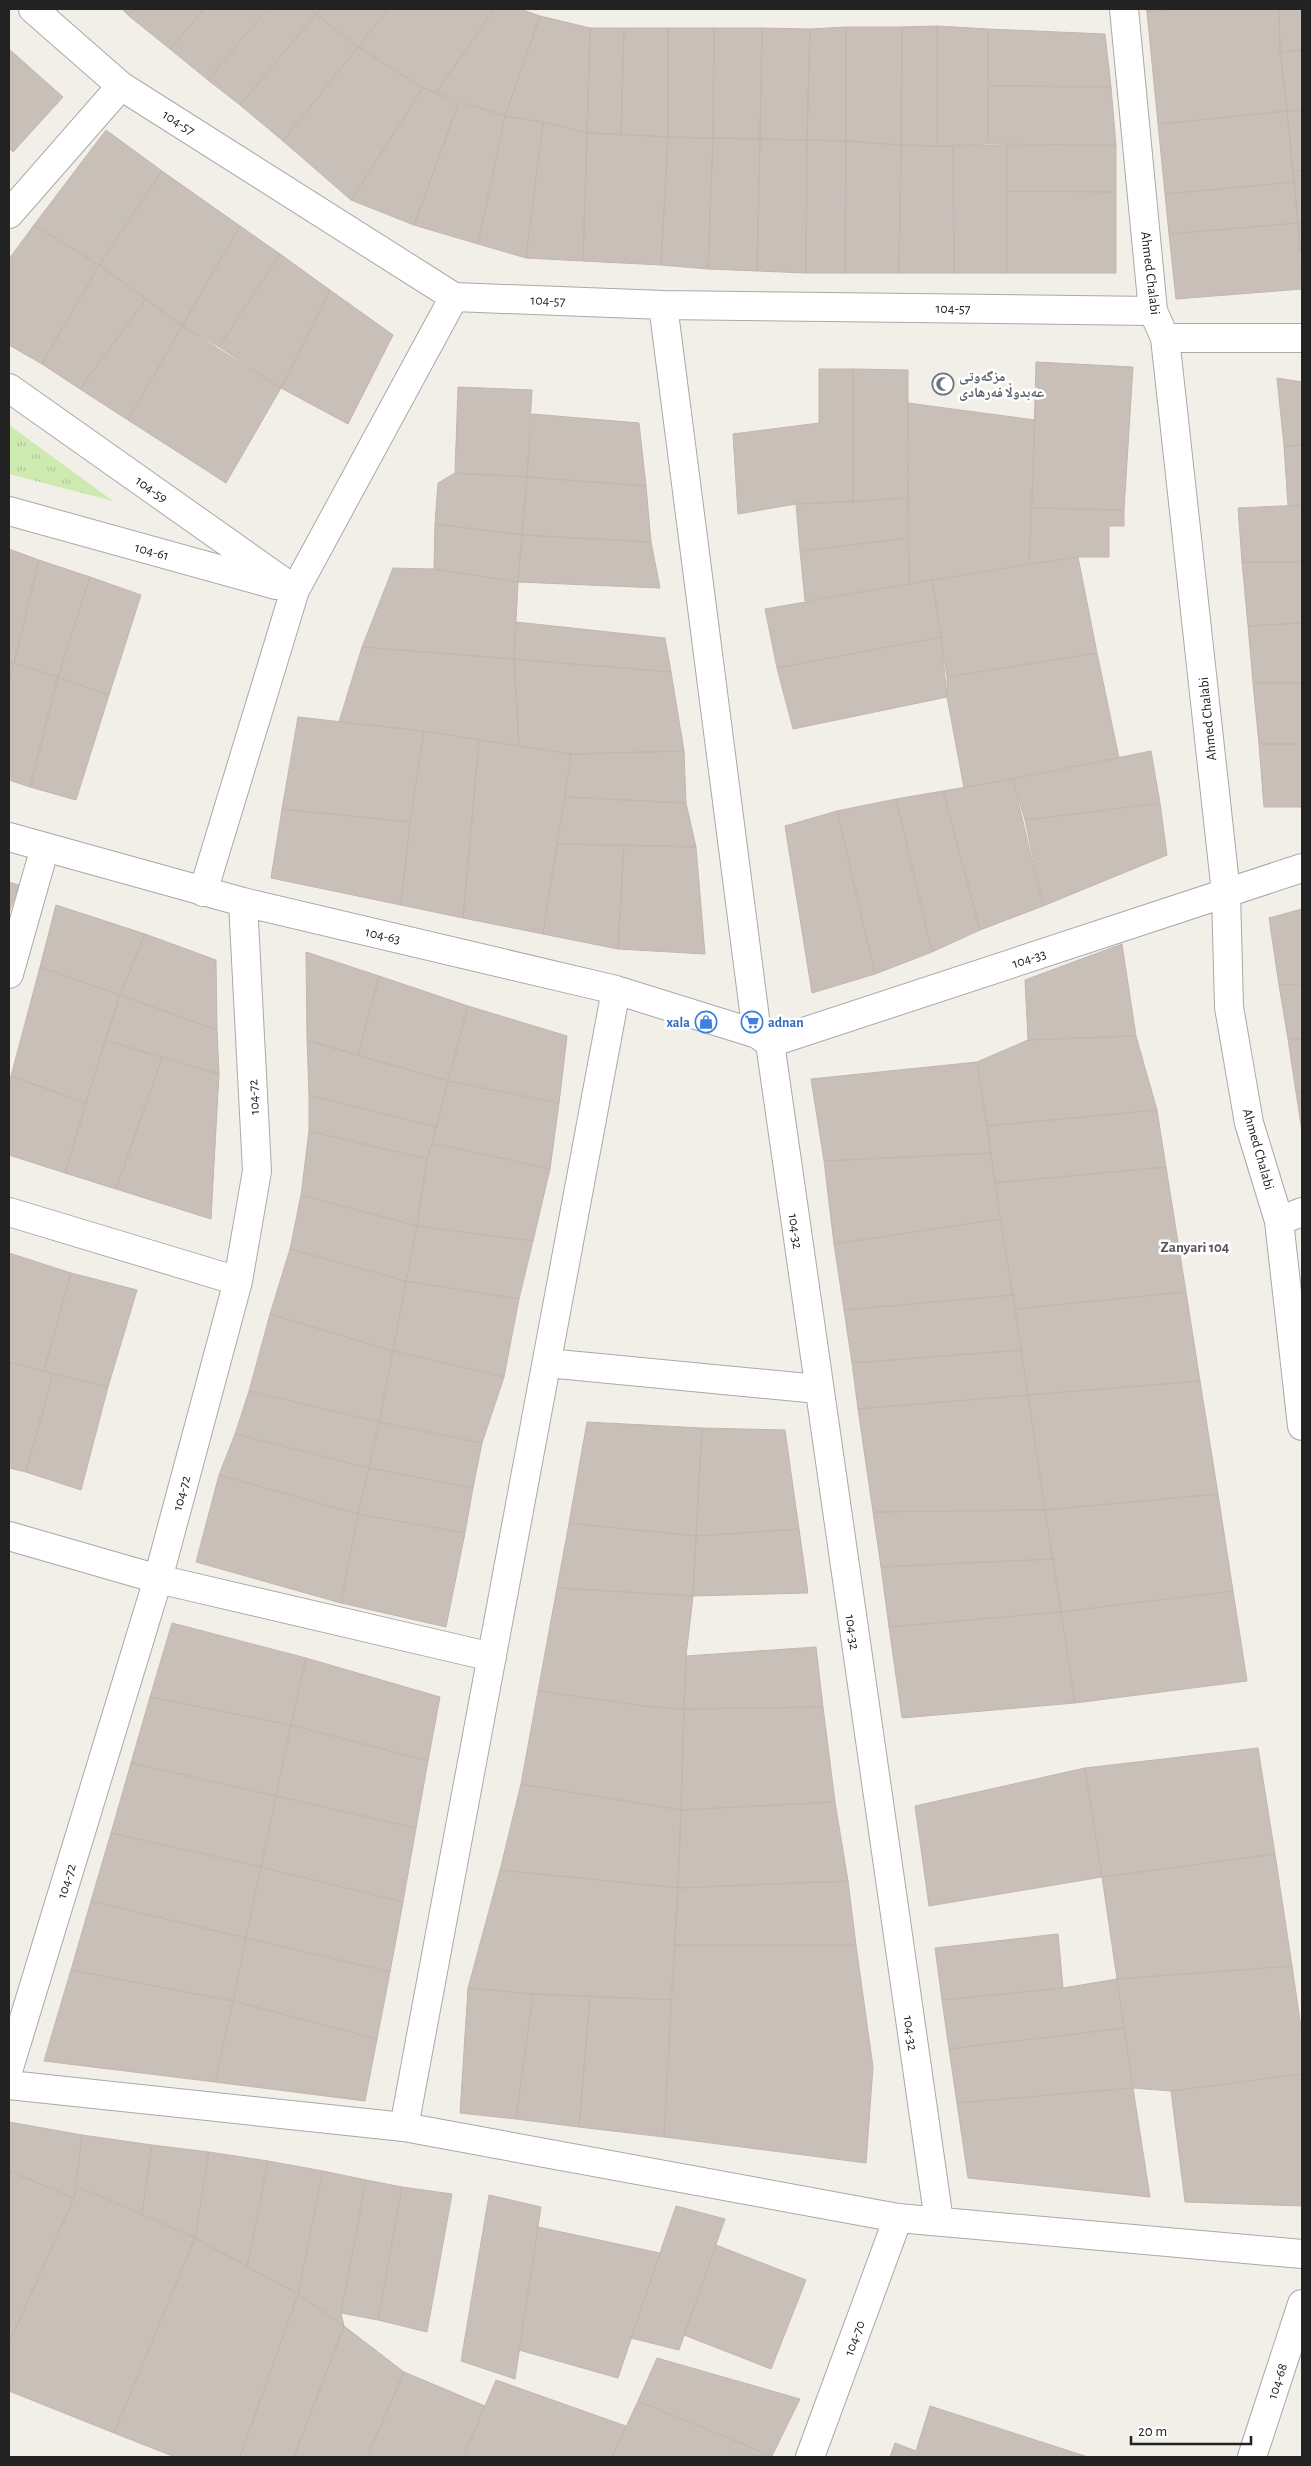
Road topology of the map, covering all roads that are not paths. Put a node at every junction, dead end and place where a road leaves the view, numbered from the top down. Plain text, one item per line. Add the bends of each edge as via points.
1 (33, 9) edge
2 (1124, 9) edge
3 (121, 86) junction
4 (9, 214) edge
5 (454, 297) junction
6 (663, 304) junction
7 (1153, 310) junction
8 (1165, 338) junction
9 (1302, 338) edge
10 (9, 388) edge
11 (9, 511) edge
12 (295, 590) junction
13 (9, 837) edge
14 (45, 847) junction
15 (1302, 868) edge
16 (203, 892) junction
17 (1226, 893) junction
18 (243, 902) junction
19 (9, 974) edge
20 (616, 990) junction
21 (763, 1039) junction
22 (9, 1212) edge
23 (1291, 1216) edge
24 (238, 1280) junction
25 (547, 1363) junction
26 (818, 1389) junction
27 (1302, 1426) edge
28 (9, 1536) edge
29 (158, 1579) junction
30 (492, 1657) junction
31 (9, 2068) edge
32 (9, 2085) edge
33 (404, 2127) junction
34 (898, 2218) junction
35 (939, 2221) junction
36 (1302, 2254) edge
37 (1302, 2304) edge
38 (810, 2457) edge
39 (1252, 2457) edge

1 - 3 street, 104-57
2 - 7 street, Ahmed Chalabi
3 - 4 street
3 - 5 street, 104-57
5 - 6 street, 104-57
5 - 12 street
6 - 7 street, 104-57
6 - 21 street, 104-32
7 - 8 street, Ahmed Chalabi
8 - 9 street
8 - 17 street, Ahmed Chalabi
10 - 12 street, 104-59
11 - 12 street, 104-61
12 - 16 street
13 - 14 street, 104-63
14 - 16 street, 104-63
14 - 19 street
15 - 17 street, 104-33
16 - 18 street, 104-63
17 - 21 street, 104-33
17 - 23 street, Ahmed Chalabi via 1230,1007 1249,1123
18 - 20 street, 104-63
18 - 24 street, 104-72 via 257,1171
20 - 21 street, 104-63
20 - 25 street
21 - 26 street, 104-32
22 - 24 street
23 - 27 street, Ahmed Chalabi
24 - 29 street, 104-72
25 - 26 street
25 - 30 street
26 - 35 street, 104-32
28 - 29 street
29 - 30 street
29 - 31 street, 104-72
30 - 33 street
32 - 33 street
33 - 34 street
34 - 35 street
34 - 38 street, 104-70
35 - 36 street
37 - 39 street, 104-68

